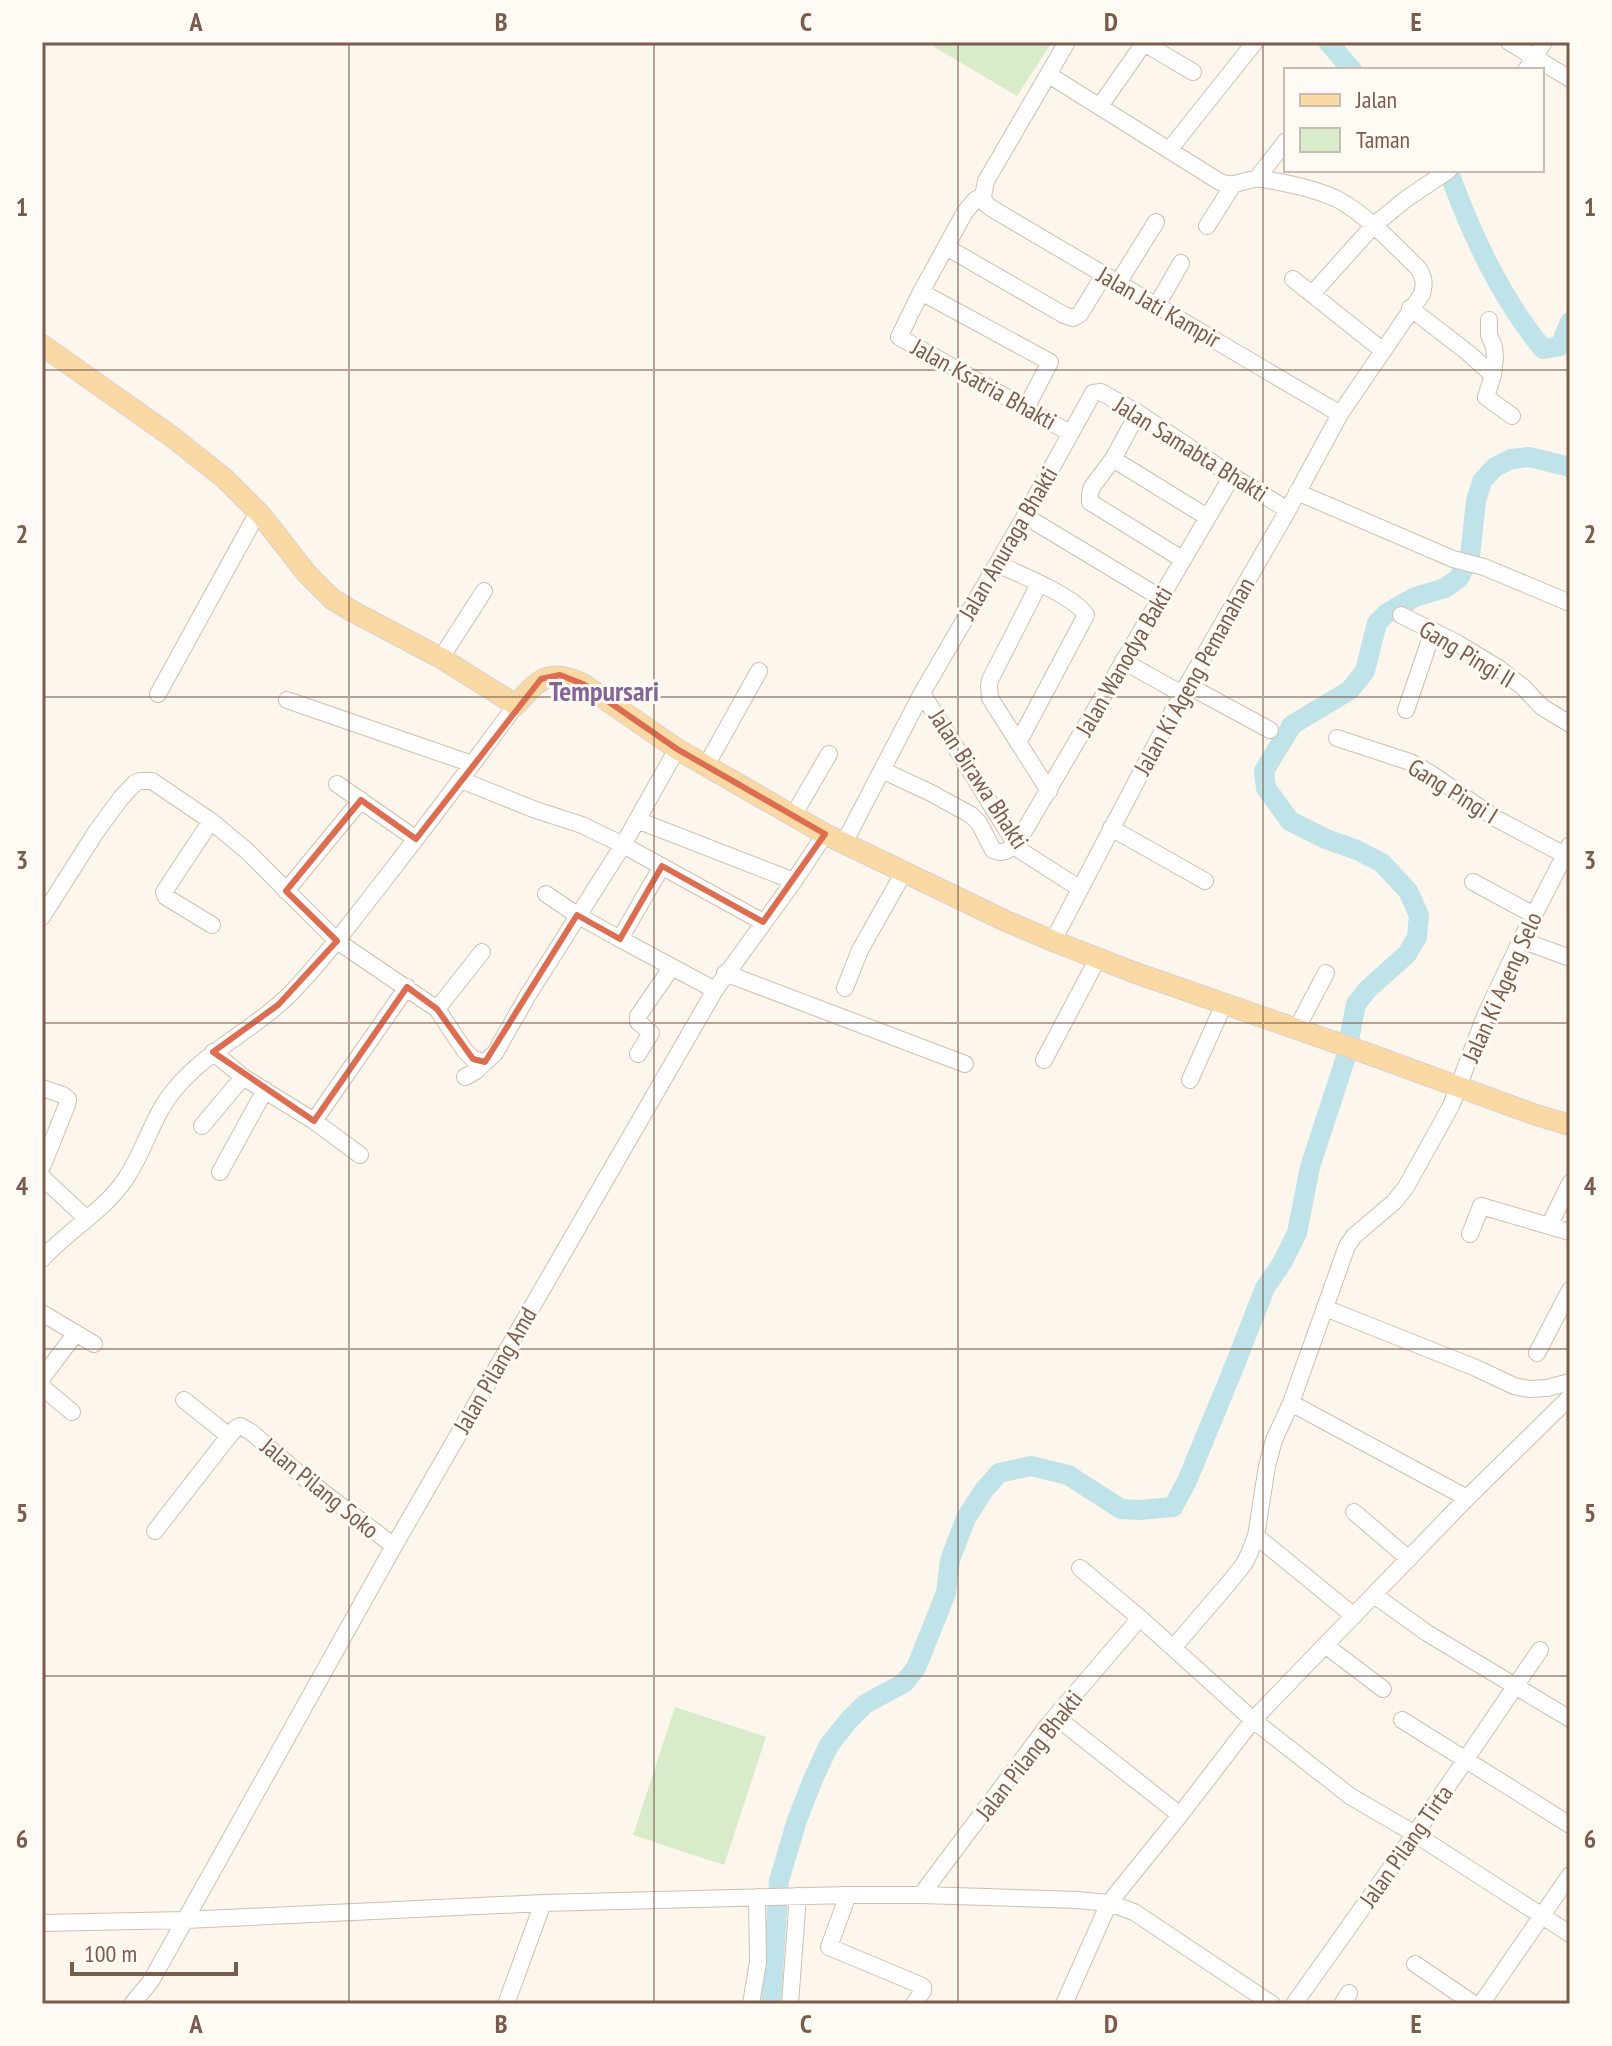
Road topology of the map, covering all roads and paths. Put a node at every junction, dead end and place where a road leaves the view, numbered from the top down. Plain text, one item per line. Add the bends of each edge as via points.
1 (1067, 42) edge
2 (1255, 42) edge
3 (1509, 42) edge
4 (1544, 42) edge
5 (1530, 64) edge
6 (1544, 69) edge
7 (1193, 72) dead end
8 (1049, 75) junction
9 (1570, 79) edge
10 (1100, 106) junction
11 (1284, 144) edge
12 (1169, 150) junction
13 (1442, 175) edge
14 (1257, 178) junction
15 (1233, 185) junction
16 (983, 196) junction
17 (1156, 222) dead end
18 (1207, 226) dead end
19 (1373, 226) junction
20 (946, 247) junction
21 (1181, 263) dead end
22 (1111, 279) junction
23 (1293, 279) dead end
24 (921, 292) junction
25 (1312, 294) junction
26 (1157, 305) junction
27 (1410, 308) junction
28 (42, 345) edge
29 (1382, 350) junction
30 (1467, 352) junction
31 (1493, 375) junction
32 (1093, 393) joint
33 (1026, 408) junction
34 (1138, 413) junction
35 (1340, 414) junction
36 (1512, 416) dead end
37 (1070, 433) junction
38 (1113, 459) junction
39 (1232, 476) junction
40 (1297, 492) junction
41 (1288, 510) junction
42 (258, 512) junction
43 (1025, 516) junction
44 (1207, 517) junction
45 (1182, 559) junction
46 (997, 564) junction
47 (1039, 584) junction
48 (484, 591) dead end
49 (1161, 598) junction
50 (1570, 603) edge
51 (1401, 615) dead end
52 (1433, 631) junction
53 (441, 658) junction
54 (1123, 661) junction
55 (759, 671) dead end
56 (1185, 689) junction
57 (922, 693) junction
58 (158, 694) dead end
59 (287, 700) dead end
60 (516, 705) junction
61 (1406, 710) dead end
62 (1570, 724) edge
63 (1270, 730) dead end
64 (1337, 738) dead end
65 (1018, 743) junction
66 (677, 749) junction
67 (829, 754) dead end
68 (472, 764) junction
69 (706, 766) junction
70 (882, 770) junction
71 (461, 780) junction
72 (337, 784) dead end
73 (1049, 791) junction
74 (361, 800) junction
75 (793, 816) junction
76 (637, 820) junction
77 (211, 821) junction
78 (1111, 828) junction
79 (834, 838) junction
80 (416, 839) junction
81 (623, 845) junction
82 (1016, 845) junction
83 (1568, 850) edge
84 (662, 866) junction
85 (904, 872) junction
86 (794, 881) junction
87 (1205, 881) dead end
88 (1473, 882) dead end
89 (1079, 888) junction
90 (286, 891) junction
91 (546, 894) dead end
92 (577, 915) junction
93 (1534, 915) junction
94 (42, 917) edge
95 (763, 922) junction
96 (212, 925) dead end
97 (620, 939) junction
98 (1521, 940) junction
99 (337, 941) junction
100 (1053, 941) junction
101 (482, 952) dead end
102 (1098, 958) junction
103 (1570, 958) edge
104 (672, 967) junction
105 (725, 973) junction
106 (1326, 973) dead end
107 (407, 987) junction
108 (845, 988) dead end
109 (715, 990) junction
110 (1224, 1004) junction
111 (437, 1009) junction
112 (1297, 1028) junction
113 (213, 1052) junction
114 (638, 1054) dead end
115 (1044, 1060) dead end
116 (485, 1062) junction
117 (965, 1064) dead end
118 (243, 1077) junction
119 (465, 1077) dead end
120 (1190, 1080) dead end
121 (42, 1088) edge
122 (1459, 1088) junction
123 (265, 1090) junction
124 (314, 1121) junction
125 (1570, 1125) edge
126 (202, 1126) dead end
127 (360, 1155) dead end
128 (42, 1167) edge
129 (220, 1172) dead end
130 (42, 1177) edge
131 (1570, 1183) edge
132 (86, 1218) junction
133 (1549, 1226) junction
134 (1570, 1232) edge
135 (1470, 1234) dead end
136 (42, 1258) edge
137 (1570, 1290) edge
138 (1325, 1308) junction
139 (42, 1313) edge
140 (76, 1333) junction
141 (94, 1344) dead end
142 (1537, 1353) dead end
143 (42, 1378) edge
144 (1570, 1382) edge
145 (42, 1387) edge
146 (1570, 1397) edge
147 (184, 1400) dead end
148 (1291, 1403) junction
149 (72, 1412) dead end
150 (229, 1436) junction
151 (1467, 1498) junction
152 (1354, 1512) dead end
153 (155, 1531) dead end
154 (1256, 1536) junction
155 (394, 1546) junction
156 (1409, 1559) junction
157 (1080, 1568) dead end
158 (1374, 1595) junction
159 (1354, 1616) junction
160 (1140, 1618) junction
161 (1325, 1645) junction
162 (1173, 1648) junction
163 (1540, 1650) dead end
164 (1516, 1686) junction
165 (1383, 1689) dead end
166 (1056, 1717) junction
167 (1570, 1719) edge
168 (1253, 1720) junction
169 (1402, 1720) dead end
170 (1465, 1761) junction
171 (1180, 1815) junction
172 (1570, 1825) edge
173 (1415, 1834) junction
174 (1570, 1875) edge
175 (848, 1895) junction
176 (921, 1895) junction
177 (793, 1896) junction
178 (761, 1897) junction
179 (543, 1903) junction
180 (1112, 1904) junction
181 (1542, 1916) junction
182 (185, 1920) junction
183 (42, 1923) edge
184 (1570, 1934) edge
185 (1415, 1964) dead end
186 (132, 2004) edge
187 (506, 2004) edge
188 (751, 2004) edge
189 (790, 2004) edge
190 (914, 2004) edge
191 (1064, 2004) edge
192 (1272, 2004) edge
193 (1294, 2004) edge
194 (1474, 2004) edge
195 (1481, 2004) edge

1 - 8 street, Jalan Ksatria Bhakti
2 - 12 street
3 - 5 street
4 - 5 street
6 - 9 street
7 - 10 street via 1144,43
8 - 10 street
8 - 16 street, Jalan Ksatria Bhakti via 986,181
10 - 12 street
11 - 14 street
12 - 15 street via 1212,179
13 - 19 street
14 - 15 street
14 - 19 street via 1323,193
15 - 18 street
16 - 20 street, Jalan Ksatria Bhakti via 970,205
16 - 22 street, Jalan Jati Kampir via 991,208
17 - 22 street
19 - 25 street
19 - 27 street, Jalan Ki Ageng Pemanahan via 1423,276 1422,294
20 - 22 street via 1073,318
20 - 24 street, Jalan Ksatria Bhakti
21 - 26 street
22 - 26 street, Jalan Jati Kampir
23 - 25 street
24 - 33 street, Jalan Ksatria Bhakti via 899,337
24 - 33 street, Jalan Ksatria Bhakti via 1048,360
25 - 29 street
26 - 35 street, Jalan Jati Kampir
27 - 29 street, Jalan Ki Ageng Pemanahan
27 - 30 street
28 - 42 main road via 181,444
29 - 35 street, Jalan Ki Ageng Pemanahan
30 - 31 street
30 - 31 street via 1489,327
31 - 36 street via 1486,397
32 - 34 street, Jalan Samabta Bhakti via 1101,392
32 - 37 street, Jalan Anuraga Bhakti
33 - 37 street, Jalan Ksatria Bhakti
34 - 38 street
34 - 39 street, Jalan Samabta Bhakti
35 - 40 street, Jalan Ki Ageng Pemanahan
37 - 43 street, Jalan Anuraga Bhakti
38 - 44 street
38 - 45 street via 1091,490 1092,505
39 - 41 street, Jalan Samabta Bhakti
39 - 44 street, Jalan Wanodya Bakti
40 - 41 street, Jalan Ki Ageng Pemanahan
40 - 50 street
41 - 56 street, Jalan Ki Ageng Pemanahan
42 - 53 main road via 326,594
42 - 58 street
43 - 46 street, Jalan Anuraga Bhakti
43 - 49 street
44 - 45 street, Jalan Wanodya Bakti
45 - 49 street, Jalan Wanodya Bakti
46 - 47 street
46 - 57 street, Jalan Anuraga Bhakti
47 - 65 street via 989,686 990,698
47 - 65 street via 1081,608 1086,618
48 - 53 street
49 - 54 street, Jalan Wanodya Bakti
51 - 52 street, Gang Pingi II
52 - 61 street
52 - 62 street, Gang Pingi II via 1500,669
53 - 60 main road
54 - 56 street
54 - 73 street, Jalan Wanodya Bakti
55 - 69 street
56 - 63 street
56 - 78 street, Jalan Ki Ageng Pemanahan
57 - 70 street, Jalan Anuraga Bhakti
57 - 82 street, Jalan Birawa Bhakti
59 - 68 street
60 - 66 main road via 541,679 566,676
60 - 68 street
64 - 83 street, Gang Pingi I via 1410,762 1495,818
65 - 73 street
66 - 69 main road
66 - 76 street
67 - 75 street
68 - 71 street
69 - 75 main road
70 - 79 street, Jalan Pilang Amd
70 - 82 street via 971,815 993,850 1003,853
71 - 80 street
71 - 81 street
72 - 74 street
73 - 82 street, Jalan Wanodya Bakti
74 - 80 street
74 - 90 street
75 - 79 main road
76 - 81 street
76 - 86 street
77 - 90 street
77 - 94 street via 152,781 135,783 96,832
77 - 96 street via 164,892
78 - 87 street
78 - 89 street, Jalan Ki Ageng Pemanahan
79 - 85 main road
79 - 86 street, Jalan Pilang Amd
80 - 99 street
81 - 84 street
81 - 92 street
82 - 89 street, Jalan Birawa Bhakti
83 - 93 street, Jalan Ki Ageng Selo
84 - 95 street
84 - 97 street
85 - 100 main road
85 - 108 street
86 - 95 street, Jalan Pilang Amd
88 - 93 street
89 - 100 street, Jalan Ki Ageng Pemanahan
90 - 99 street
91 - 92 street
92 - 97 street
92 - 116 street
93 - 98 street, Jalan Ki Ageng Selo
95 - 105 street, Jalan Pilang Amd
97 - 104 street
98 - 103 street
98 - 122 street, Jalan Ki Ageng Selo
99 - 107 street
99 - 113 street via 278,1005
100 - 102 main road
101 - 111 street
102 - 110 main road
102 - 115 street
104 - 109 street
104 - 114 street via 638,1016 651,1033
105 - 109 street, Jalan Pilang Amd
105 - 117 street
106 - 112 street
107 - 111 street
107 - 124 street
109 - 155 street, Jalan Pilang Amd
110 - 112 main road
110 - 120 street
111 - 116 street via 465,1051
112 - 122 main road
113 - 118 street
113 - 132 street via 174,1090 121,1185
116 - 119 street
118 - 123 street
118 - 126 street
121 - 128 street via 68,1099
122 - 125 main road
122 - 138 street, Jalan Ki Ageng Selo via 1400,1197 1349,1243
123 - 124 street
123 - 129 street
124 - 127 street
130 - 132 street
131 - 133 street
132 - 136 street
133 - 134 street
133 - 135 street via 1481,1206
137 - 142 street
138 - 144 street via 1514,1386 1547,1388
138 - 148 street, Jalan Ki Ageng Selo
139 - 140 street
140 - 141 street
140 - 143 street
145 - 149 street
146 - 151 street
147 - 150 street
148 - 151 street
148 - 154 street, Jalan Ki Ageng Selo via 1270,1454
150 - 153 street, Jalan Pilang Soko
150 - 155 street, Jalan Pilang Soko via 236,1428 245,1428
151 - 156 street
152 - 156 street
154 - 159 street
154 - 162 street, Jalan Ki Ageng Selo via 1244,1564
155 - 182 street, Jalan Pilang Amd
156 - 158 street
157 - 160 street
158 - 159 street
158 - 164 street
159 - 161 street
160 - 162 street
160 - 166 street, Jalan Pilang Bhakti
161 - 165 street
161 - 168 street
162 - 168 street
163 - 164 street, Jalan Pilang Tirta
164 - 167 street
164 - 170 street, Jalan Pilang Tirta
166 - 171 street
166 - 176 street, Jalan Pilang Bhakti
168 - 171 street
168 - 173 street via 1350,1796
169 - 170 street
170 - 172 street
170 - 173 street, Jalan Pilang Tirta
171 - 180 street
173 - 181 street
173 - 193 street, Jalan Pilang Tirta
174 - 181 street
175 - 176 street
175 - 177 street
175 - 190 street via 830,1948 920,1985 923,1991
176 - 180 street
177 - 178 street
177 - 189 street
178 - 179 street
178 - 188 street
179 - 182 street
179 - 187 street
180 - 191 street
180 - 192 street via 1134,1912
181 - 184 street
181 - 195 street
182 - 183 street
182 - 186 street, Jalan Pilang Amd
185 - 194 street

